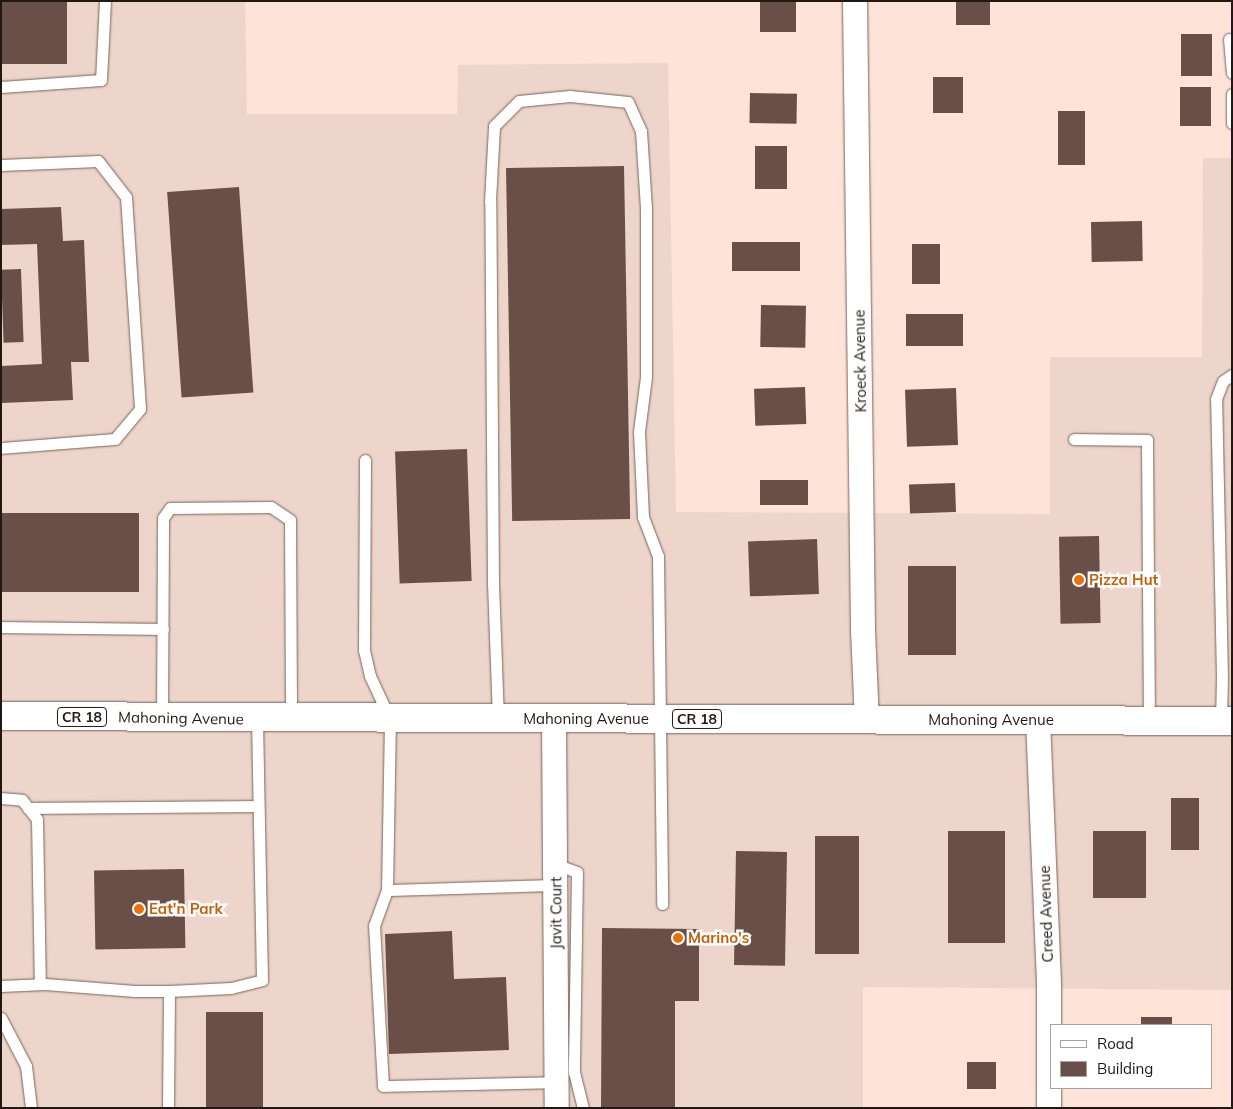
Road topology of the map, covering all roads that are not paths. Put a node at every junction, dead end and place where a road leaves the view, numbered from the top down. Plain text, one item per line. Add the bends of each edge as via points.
1 (105, 1) edge
2 (855, 1) edge
3 (1229, 38) dead end
4 (1231, 73) edge
5 (1, 87) edge
6 (1231, 94) edge
7 (1232, 124) edge
8 (1, 165) edge
9 (1232, 376) edge
10 (1074, 439) dead end
11 (1, 448) edge
12 (366, 460) dead end
13 (1, 627) edge
14 (163, 629) junction
15 (1226, 632) edge
16 (1, 716) edge
17 (162, 717) junction
18 (257, 718) junction
19 (290, 718) junction
20 (390, 719) junction
21 (498, 719) junction
22 (554, 719) junction
23 (660, 719) junction
24 (868, 720) junction
25 (1038, 720) junction
26 (1149, 721) junction
27 (1226, 721) edge
28 (1, 798) edge
29 (258, 806) junction
30 (28, 808) junction
31 (555, 875) junction
32 (386, 890) junction
33 (662, 904) dead end
34 (40, 984) junction
35 (1, 986) edge
36 (169, 991) junction
37 (1, 1018) edge
38 (557, 1098) edge
39 (583, 1105) edge
40 (30, 1108) edge
41 (168, 1108) edge
42 (1050, 1108) edge

1 - 5 lane via 101,80
2 - 24 street, Kroeck Avenue via 863,630
3 - 4 lane
4 - 6 lane
6 - 7 lane
8 - 11 lane via 98,161 126,197 140,409 115,439
9 - 15 lane via 1222,381 1216,399
10 - 26 lane via 1147,440
12 - 20 lane via 364,650 370,676
13 - 14 lane
14 - 17 lane
14 - 19 lane via 163,518 170,508 271,507 284,515 290,520
15 - 27 lane
16 - 17 main road, Mahoning Avenue / CR 18
17 - 18 main road, Mahoning Avenue / CR 18
18 - 19 main road, Mahoning Avenue / CR 18
18 - 29 lane
19 - 20 main road, Mahoning Avenue / CR 18
20 - 21 main road, Mahoning Avenue / CR 18
20 - 32 lane
21 - 22 main road, Mahoning Avenue / CR 18
21 - 23 lane via 493,584 490,210 494,126 519,101 570,96 628,102 641,131 646,209 646,377 639,432 643,517 658,556
22 - 23 main road, Mahoning Avenue / CR 18
22 - 31 street, Javit Court
23 - 24 main road, Mahoning Avenue / CR 18
23 - 33 lane
24 - 25 main road, Mahoning Avenue / CR 18
25 - 26 main road, Mahoning Avenue / CR 18
25 - 42 street, Creed Avenue via 1049,987
26 - 27 main road, Mahoning Avenue / CR 18
28 - 30 lane via 22,800
29 - 30 lane
29 - 36 lane via 262,980 231,988
30 - 34 lane via 37,819
31 - 32 lane
31 - 38 street, Javit Court
31 - 39 lane via 577,872 574,1072
32 - 38 lane via 374,925 384,1086
34 - 35 lane
34 - 36 lane
36 - 41 lane
37 - 40 lane via 26,1066
38 - 39 lane

